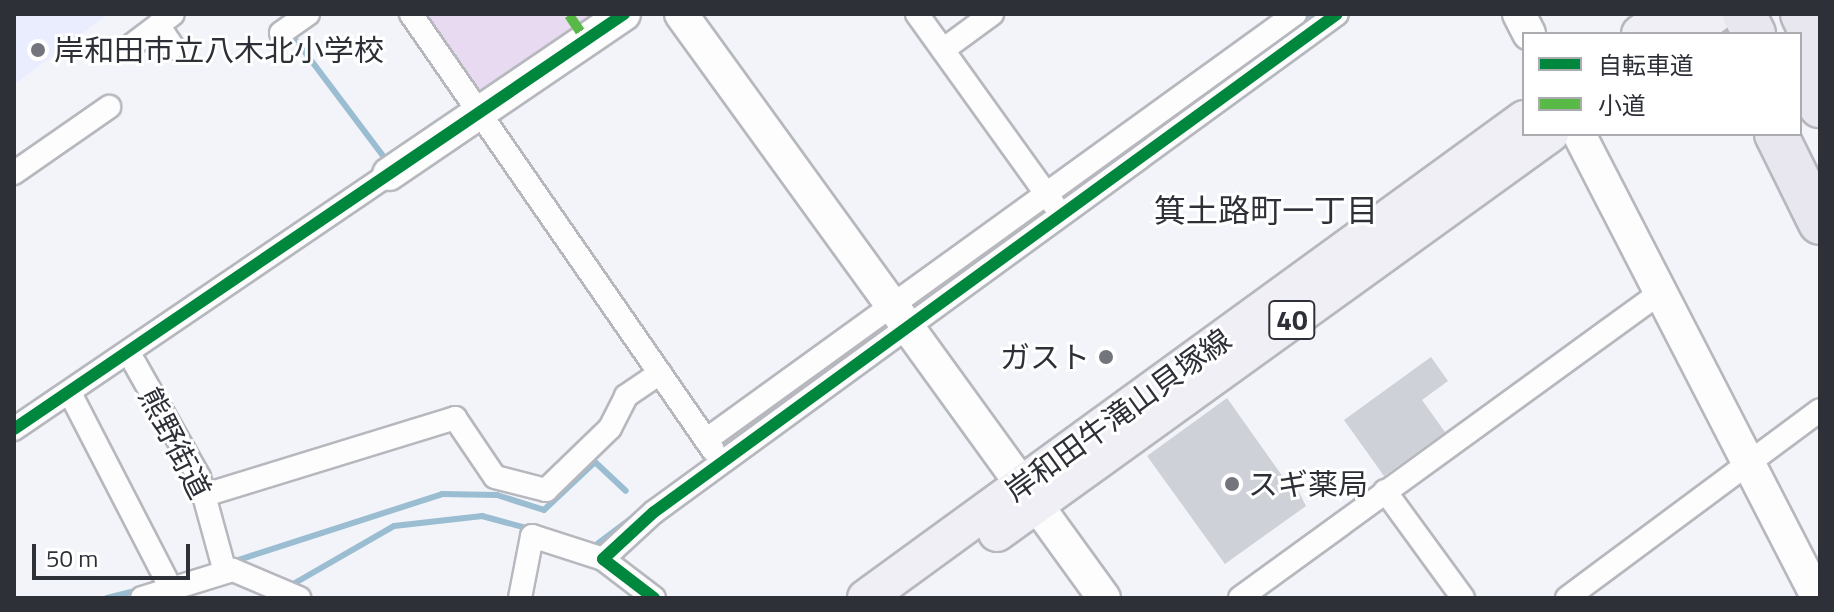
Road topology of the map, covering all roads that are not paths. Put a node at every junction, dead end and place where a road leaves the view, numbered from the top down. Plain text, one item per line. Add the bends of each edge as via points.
1 (308, 14) edge
2 (411, 14) edge
3 (624, 14) edge
4 (681, 14) edge
5 (917, 14) edge
6 (992, 14) edge
7 (1295, 14) edge
8 (1337, 14) edge
9 (1519, 14) edge
10 (1667, 14) edge
11 (1716, 14) edge
12 (1744, 14) edge
13 (1773, 14) edge
14 (1802, 14) edge
15 (165, 20) edge
16 (1528, 32) edge
17 (1643, 32) edge
18 (1691, 32) edge
19 (1726, 32) edge
20 (1753, 32) edge
21 (1782, 32) edge
22 (281, 33) dead end
23 (173, 47) dead end
24 (128, 48) dead end
25 (943, 50) junction
26 (1820, 53) edge
27 (1802, 71) edge
28 (1820, 106) edge
29 (109, 107) dead end
30 (479, 113) junction
31 (1522, 121) edge
32 (1802, 128) edge
33 (1547, 136) edge
34 (1580, 136) edge
35 (1777, 136) edge
36 (1820, 163) edge
37 (14, 173) edge
38 (389, 174) joint
39 (1054, 204) junction
40 (1820, 223) edge
41 (1661, 292) junction
42 (900, 316) junction
43 (130, 355) junction
44 (660, 373) junction
45 (70, 393) junction
46 (1820, 410) edge
47 (14, 429) edge
48 (714, 451) junction
49 (1748, 462) junction
50 (1385, 491) junction
51 (205, 495) junction
52 (1027, 495) junction
53 (603, 559) junction
54 (225, 572) junction
55 (171, 589) junction
56 (288, 593) edge
57 (142, 598) edge
58 (520, 598) edge
59 (654, 598) edge
60 (866, 598) edge
61 (908, 598) edge
62 (1104, 598) edge
63 (1240, 598) edge
64 (1463, 598) edge
65 (1567, 598) edge
66 (1818, 598) edge

1 - 22 street
2 - 30 street
3 - 30 street
4 - 42 street
5 - 25 street
6 - 25 street
7 - 39 street
8 - 39 street
9 - 16 street
10 - 17 main road
11 - 18 main road
11 - 19 highway
12 - 20 highway
13 - 21 highway
14 - 26 highway
15 - 23 street
15 - 24 street
25 - 39 street
27 - 28 highway
29 - 37 street
30 - 38 street
30 - 44 street
31 - 52 main road, 岸和田牛滝山貝塚線 / 40
32 - 36 highway
33 - 52 main road, 岸和田牛滝山貝塚線 / 40
34 - 41 street
35 - 40 highway
38 - 43 street
39 - 42 street
41 - 49 street
41 - 50 street
42 - 48 street
42 - 52 street
43 - 45 street, 熊野街道
43 - 51 street, 熊野街道
44 - 48 street
44 - 51 street via 626,396 610,428 546,490 495,477 455,418
45 - 47 street, 熊野街道
45 - 55 street
46 - 49 street
48 - 53 street
49 - 65 street
49 - 66 street
50 - 63 street
50 - 64 street
51 - 54 street, 熊野街道
52 - 60 main road, 岸和田牛滝山貝塚線 / 40
52 - 61 main road, 岸和田牛滝山貝塚線 / 40
52 - 62 street
53 - 58 street via 532,536
53 - 59 street
54 - 55 street
54 - 56 street
55 - 57 street

